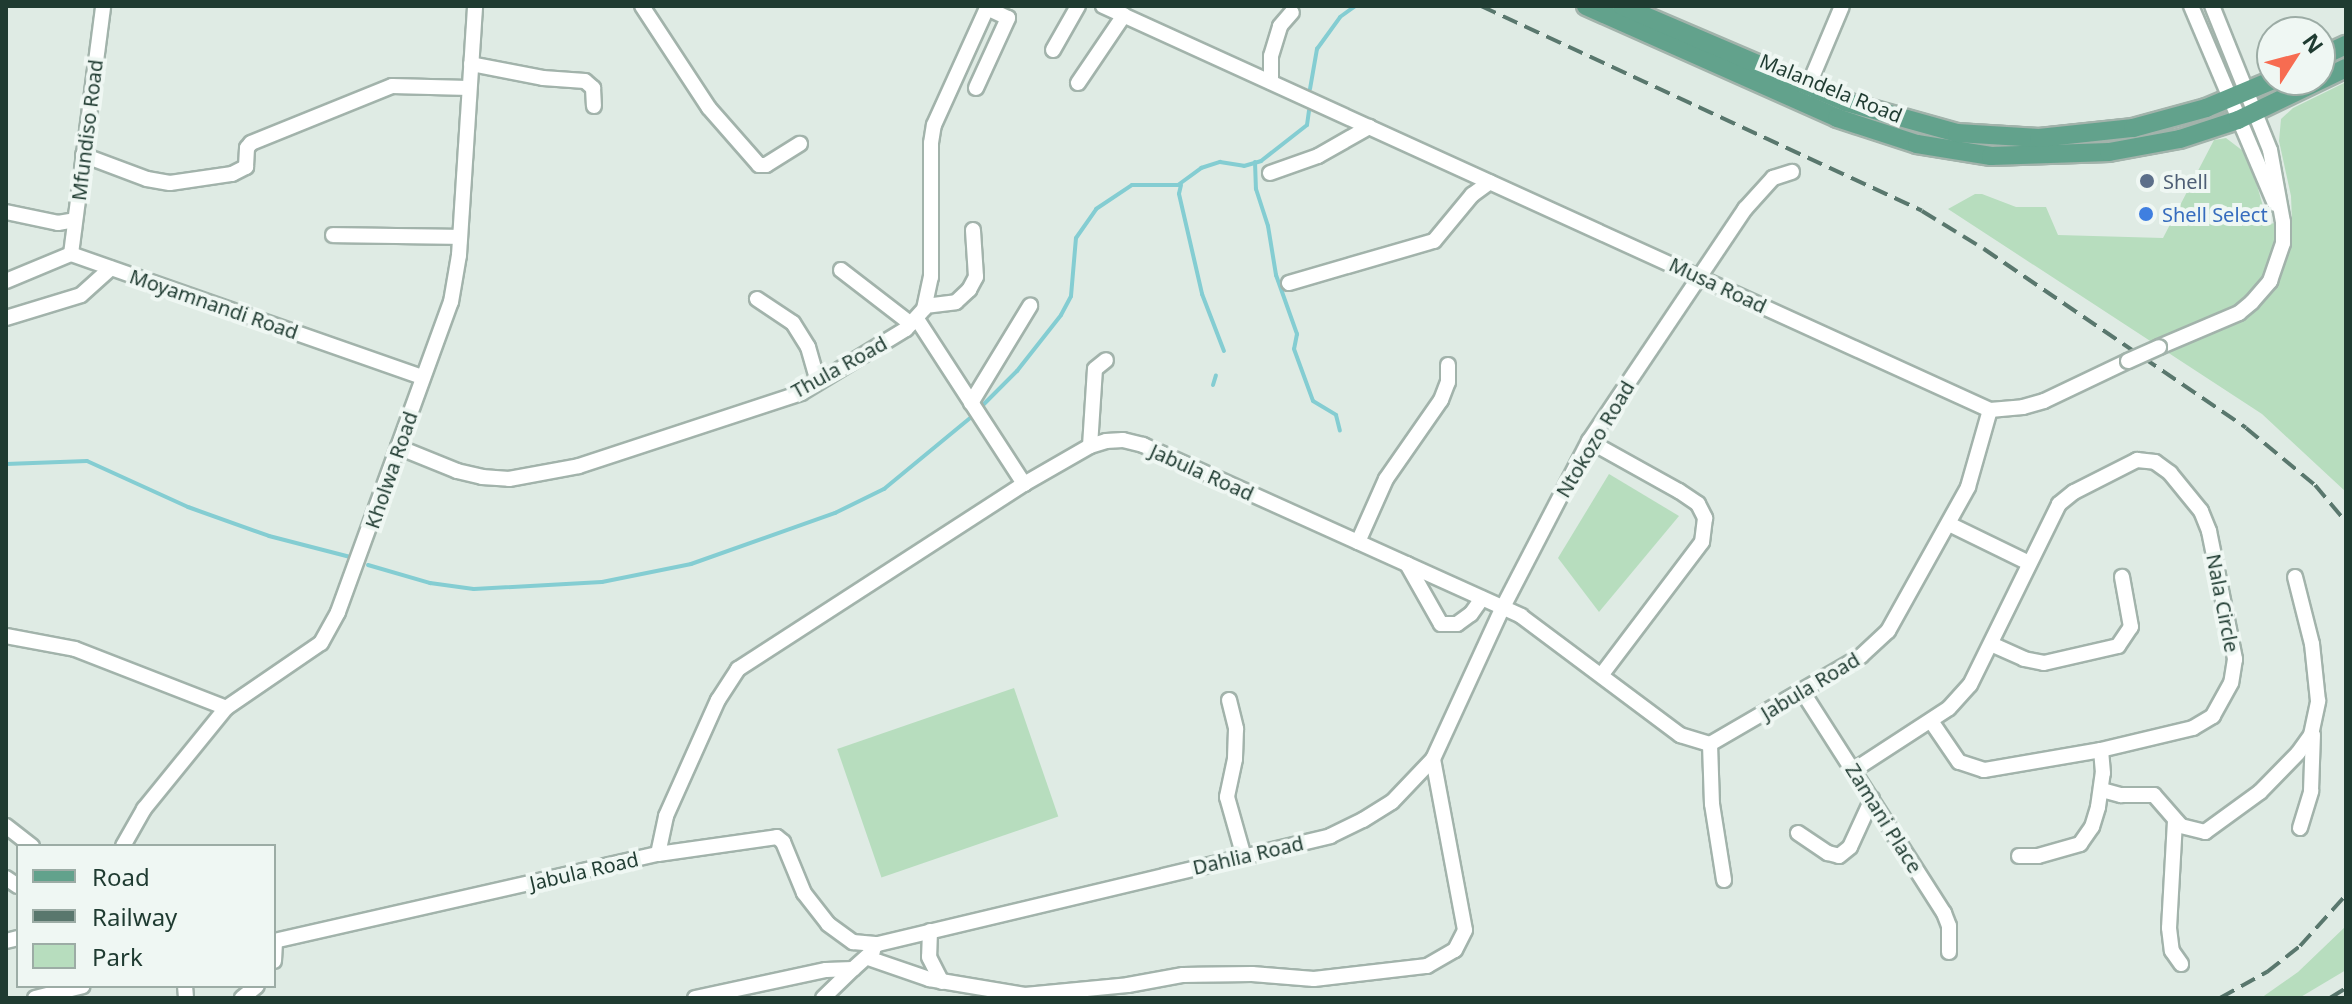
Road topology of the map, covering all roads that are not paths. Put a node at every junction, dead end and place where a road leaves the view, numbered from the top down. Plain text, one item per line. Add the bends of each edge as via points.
1 (103, 6) edge
2 (475, 6) edge
3 (642, 6) edge
4 (1078, 6) edge
5 (1103, 6) edge
6 (1586, 6) edge
7 (1622, 6) edge
8 (1842, 6) edge
9 (2191, 6) edge
10 (2212, 6) edge
11 (988, 7) edge
12 (1292, 12) dead end
13 (1124, 15) junction
14 (1053, 50) dead end
15 (471, 64) junction
16 (2346, 68) edge
17 (1271, 82) junction
18 (1078, 83) dead end
19 (469, 88) junction
20 (976, 88) dead end
21 (2256, 88) edge
22 (1804, 95) junction
23 (2237, 96) junction
24 (594, 106) dead end
25 (2255, 112) junction
26 (2238, 120) junction
27 (1369, 127) junction
28 (800, 144) dead end
29 (83, 155) junction
30 (1792, 172) dead end
31 (1270, 173) dead end
32 (1490, 182) junction
33 (6, 212) edge
34 (75, 220) junction
35 (2283, 222) junction
36 (973, 230) dead end
37 (333, 235) dead end
38 (459, 237) junction
39 (71, 254) junction
40 (111, 268) junction
41 (841, 270) dead end
42 (1698, 277) junction
43 (6, 281) edge
44 (1289, 283) dead end
45 (757, 299) dead end
46 (1030, 306) dead end
47 (918, 316) junction
48 (6, 318) edge
49 (1106, 360) dead end
50 (1448, 365) dead end
51 (423, 377) junction
52 (818, 382) junction
53 (971, 403) junction
54 (1990, 410) junction
55 (1589, 441) junction
56 (1090, 446) junction
57 (398, 447) junction
58 (1024, 484) junction
59 (1949, 524) junction
60 (1358, 542) junction
61 (2027, 562) junction
62 (1406, 564) junction
63 (2122, 577) dead end
64 (2295, 577) dead end
65 (1482, 598) junction
66 (1503, 607) junction
67 (6, 636) edge
68 (1991, 644) junction
69 (1602, 674) junction
70 (1802, 691) junction
71 (1229, 700) dead end
72 (226, 708) junction
73 (1931, 721) junction
74 (2314, 726) junction
75 (1710, 744) junction
76 (2101, 750) junction
77 (1433, 759) junction
78 (1854, 770) junction
79 (2102, 790) junction
80 (1872, 799) junction
81 (2175, 821) junction
82 (6, 826) edge
83 (2300, 828) dead end
84 (1798, 833) dead end
85 (29, 844) edge
86 (124, 844) edge
87 (658, 854) junction
88 (2019, 856) dead end
89 (1244, 857) junction
90 (1724, 880) dead end
91 (930, 931) junction
92 (276, 941) edge
93 (878, 944) junction
94 (1949, 952) dead end
95 (868, 958) junction
96 (2181, 964) dead end
97 (853, 969) junction
98 (942, 982) junction
99 (75, 988) edge
100 (977, 994) edge
101 (35, 998) edge
102 (695, 998) edge
103 (823, 998) edge

1 - 29 street, Mfundiso Road
2 - 15 street, Kholwa Road
3 - 28 street via 704,101 759,165
4 - 14 street
5 - 13 street, Musa Road
6 - 22 main road, Malandela Road
7 - 22 main road, Malandela Road
8 - 22 street
9 - 23 street
10 - 23 street
11 - 20 street via 1008,18
11 - 47 street via 934,125 931,277
12 - 17 street via 1280,26 1271,56
13 - 17 street, Musa Road
13 - 18 street
15 - 19 street, Kholwa Road
15 - 24 street via 585,81 593,88
16 - 25 main road, Malandela Road
17 - 27 street, Musa Road
19 - 29 street via 392,86 251,143 246,167 232,174 170,183
19 - 38 street, Kholwa Road
21 - 23 main road, Malandela Road
22 - 23 main road, Malandela Road via 1957,133 2015,137 2133,128
22 - 26 main road, Malandela Road via 1917,144 1991,156 2109,152 2180,139
23 - 25 street
23 - 26 street
25 - 26 main road, Malandela Road
25 - 35 street via 2274,164
26 - 35 street
27 - 31 street via 1318,156
27 - 32 street, Musa Road
29 - 34 street, Mfundiso Road
30 - 42 street, Ntokozo Road via 1779,174 1761,190
32 - 42 street, Musa Road
32 - 44 street via 1472,195 1434,241
33 - 34 street via 58,223
34 - 39 street, Mfundiso Road
35 - 54 street, bridge via 2277,268 2264,291 2239,313 2044,401
36 - 47 street, Thula Road via 976,277 969,290 956,302
37 - 38 street
38 - 51 street, Kholwa Road via 451,302
39 - 40 street, Moyamnandi Road
39 - 43 street
40 - 48 street via 81,295
40 - 51 street, Moyamnandi Road
41 - 47 street
42 - 54 street, Musa Road
42 - 55 street, Ntokozo Road
45 - 52 street via 793,323 808,347
46 - 53 street
47 - 52 street, Thula Road
47 - 53 street
49 - 56 street via 1095,369
50 - 60 street via 1441,400 1386,479
51 - 57 street, Kholwa Road
52 - 57 street, Thula Road via 801,393 579,466 509,479 457,471
53 - 58 street
54 - 59 street, Jabula Road via 1974,473
55 - 66 street, Ntokozo Road
55 - 69 street via 1679,491 1698,504 1705,518 1702,542
56 - 58 street, Jabula Road
56 - 60 street, Jabula Road via 1123,440 1143,445
57 - 72 street, Kholwa Road via 351,582 321,643
58 - 87 street, Jabula Road via 738,669 718,700 666,816
59 - 61 street
59 - 70 street, Jabula Road via 1888,631 1868,651
60 - 62 street, Jabula Road
61 - 68 street, Nala Circle
61 - 76 street, Nala Circle via 2059,504 2137,460 2163,467 2204,517 2235,659 2231,683 2203,724
62 - 65 street, Jabula Road
62 - 65 street via 1441,624 1457,624
63 - 68 street via 2131,627 2118,646 2044,663
64 - 74 street via 2316,665
65 - 66 street, Jabula Road
66 - 69 street, Jabula Road via 1549,633
66 - 77 street, Dahlia Road
67 - 72 street via 75,649
68 - 73 street, Nala Circle via 1970,685
69 - 75 street, Jabula Road via 1680,735
70 - 75 street, Jabula Road
70 - 78 street, Zamani Place
71 - 89 street via 1236,729 1227,797
72 - 86 street, Kholwa Road via 144,809
73 - 76 street, Nala Circle via 1953,756 1973,769
73 - 78 street, Nala Circle
74 - 81 street via 2290,761 2222,823 2198,832
74 - 83 street via 2311,791
75 - 90 street via 1712,804
76 - 79 street
77 - 89 street, Dahlia Road via 1392,802 1363,820 1330,836
77 - 100 street via 1465,919 1463,940 1440,960 1314,979 1183,975 1037,995
78 - 80 street, Zamani Place
79 - 81 street via 2154,795
79 - 88 street via 2092,827 2080,844
80 - 84 street via 1850,847 1839,856
80 - 94 street, Zamani Place via 1944,913
81 - 96 street via 2169,928 2172,951
82 - 85 street
87 - 92 street, Jabula Road
87 - 93 street via 777,837 804,893 828,924 853,942
89 - 91 street, Dahlia Road
91 - 93 street, Dahlia Road
91 - 98 street via 929,957
93 - 95 street
95 - 97 street
95 - 98 street
97 - 102 street
97 - 103 street
98 - 100 street
99 - 101 street

